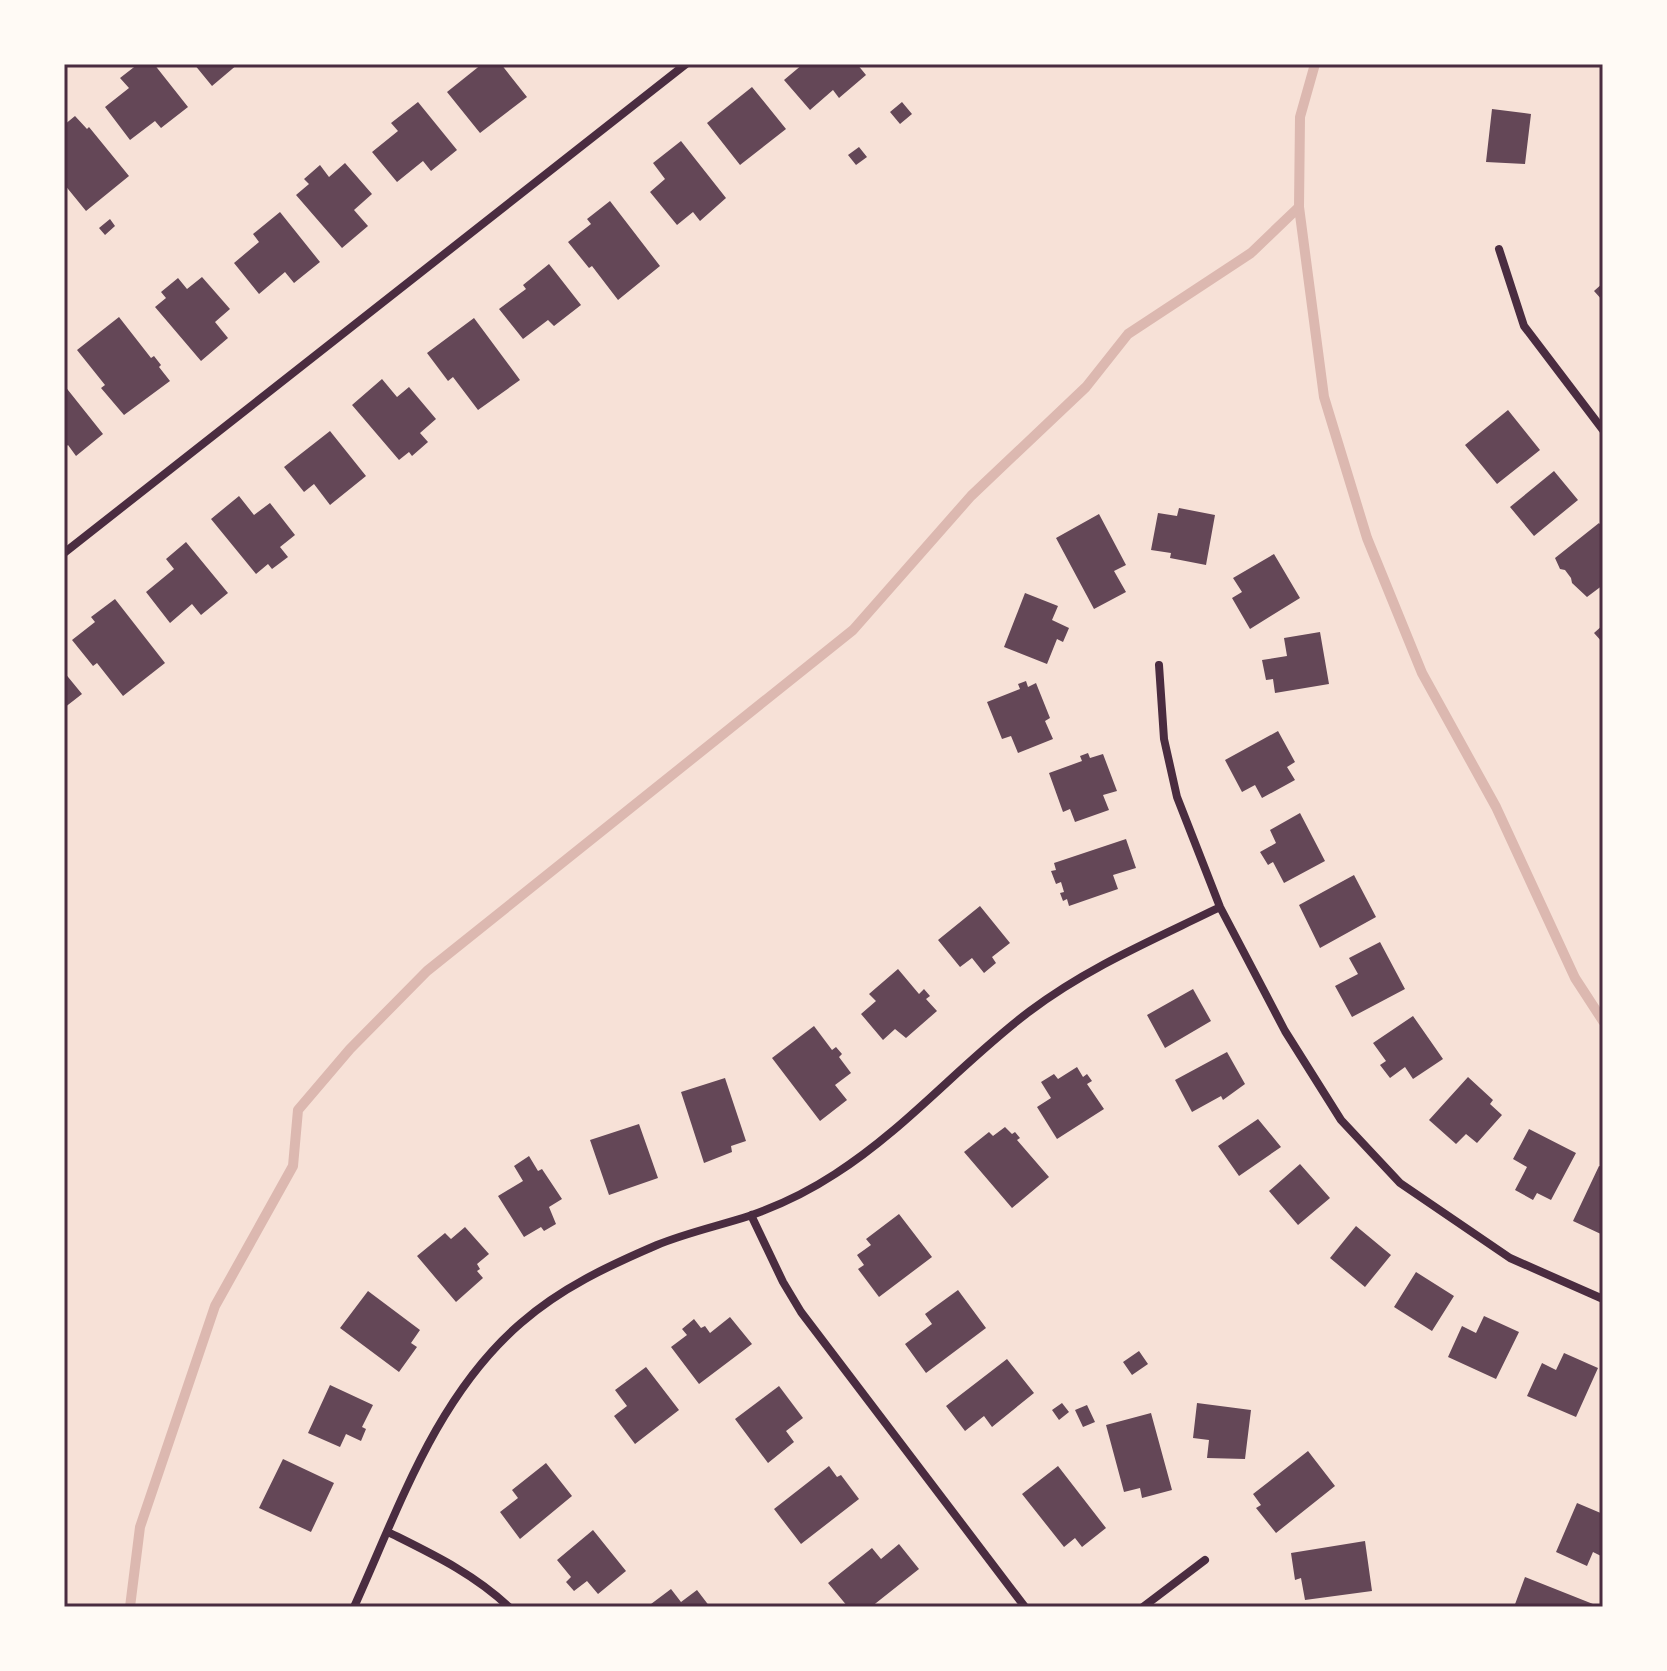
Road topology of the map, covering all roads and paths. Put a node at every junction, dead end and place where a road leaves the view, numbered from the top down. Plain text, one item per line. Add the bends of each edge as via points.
1 (686, 64) edge
2 (1499, 249) dead end
3 (1603, 430) edge
4 (64, 553) edge
5 (1159, 665) dead end
6 (1220, 907) junction
7 (751, 1215) junction
8 (1603, 1299) edge
9 (388, 1532) junction
10 (1205, 1560) dead end
11 (354, 1607) edge
12 (509, 1607) edge
13 (1025, 1607) edge
14 (1143, 1607) edge

1 - 4 street
2 - 3 street via 1524,326
5 - 6 street via 1164,739 1177,797
6 - 7 street via 1082,976 1029,1012 876,1147 791,1198
6 - 8 street via 1285,1031 1341,1120 1400,1183 1510,1258
7 - 9 street via 664,1242 605,1268 520,1323 449,1407
7 - 13 street via 801,1312
9 - 11 street
9 - 12 street via 460,1568
10 - 14 street

